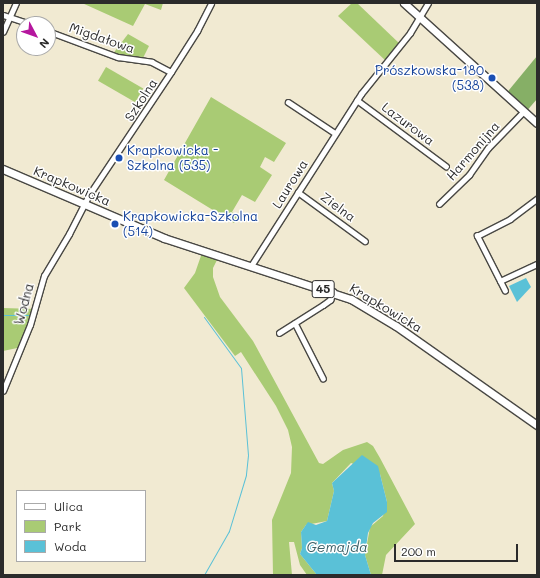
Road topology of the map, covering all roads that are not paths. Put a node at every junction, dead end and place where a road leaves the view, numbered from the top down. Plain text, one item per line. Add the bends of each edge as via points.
1 (16, 3) edge
2 (211, 3) edge
3 (404, 3) edge
4 (428, 3) edge
5 (3, 15) edge
6 (9, 18) junction
7 (420, 19) junction
8 (16, 20) edge
9 (3, 32) edge
10 (56, 34) edge
11 (171, 72) junction
12 (357, 100) junction
13 (288, 102) dead end
14 (523, 112) junction
15 (537, 123) edge
16 (335, 133) junction
17 (446, 166) dead end
18 (3, 169) edge
19 (298, 192) junction
20 (537, 199) edge
21 (83, 204) junction
22 (439, 204) dead end
23 (365, 240) dead end
24 (537, 264) edge
25 (251, 266) junction
26 (500, 281) junction
27 (505, 291) dead end
28 (333, 292) junction
29 (296, 323) junction
30 (279, 333) dead end
31 (323, 378) dead end
32 (3, 391) edge
33 (537, 425) edge

1 - 6 street
2 - 11 street, Szkolna
3 - 7 main road
4 - 7 street, Laurowa
5 - 6 street
6 - 8 street
6 - 9 street
7 - 12 street, Laurowa
7 - 14 main road
10 - 11 street, Migdałowa via 118,57 152,62
11 - 21 street, Szkolna
12 - 16 street, Laurowa
12 - 17 street, Lazurowa
13 - 16 street
14 - 15 main road
14 - 22 street, Harmonijna via 488,148 469,175
16 - 19 street, Laurowa
18 - 21 main road, Krapkowicka / 45
19 - 23 street, Zielna
19 - 25 street, Laurowa
20 - 26 street via 510,219 476,236
21 - 25 main road, Krapkowicka / 45 via 164,238
21 - 32 street, Wodna via 40,283 30,325
24 - 26 street
25 - 28 main road, Krapkowicka / 45
26 - 27 street
28 - 29 street via 330,300
28 - 33 main road, Krapkowicka / 45 via 380,316
29 - 30 street
29 - 31 street

